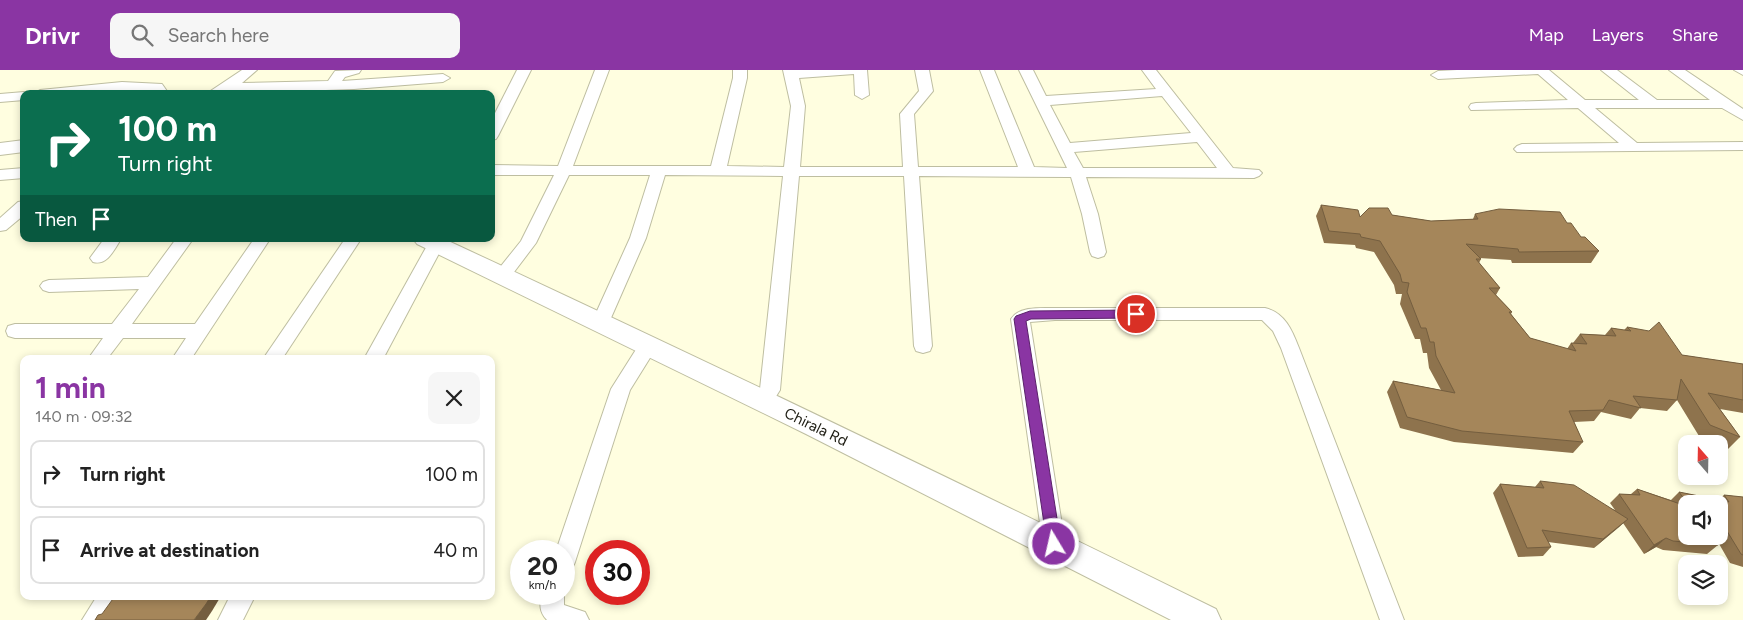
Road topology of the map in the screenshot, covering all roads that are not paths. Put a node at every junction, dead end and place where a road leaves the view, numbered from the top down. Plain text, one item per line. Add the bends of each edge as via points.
1 (250, 70) edge
2 (354, 70) edge
3 (524, 70) edge
4 (602, 70) edge
5 (740, 70) edge
6 (860, 70) edge
7 (922, 70) edge
8 (987, 70) edge
9 (1026, 70) edge
10 (1149, 70) edge
11 (1541, 70) edge
12 (1608, 70) edge
13 (1676, 70) edge
14 (791, 72) edge
15 (1438, 75) dead end
16 (333, 85) junction
17 (353, 89) edge
18 (81, 90) edge
19 (159, 90) edge
20 (222, 90) edge
21 (239, 90) edge
22 (436, 90) edge
23 (1166, 92) junction
24 (862, 95) dead end
25 (20, 96) edge
26 (0, 98) edge
27 (1042, 100) junction
28 (1582, 104) junction
29 (1654, 104) junction
30 (1725, 104) junction
31 (1476, 108) dead end
32 (1743, 116) edge
33 (495, 128) edge
34 (1201, 137) junction
35 (20, 146) edge
36 (1743, 146) edge
37 (1065, 148) junction
38 (1633, 148) junction
39 (0, 149) edge
40 (1522, 149) dead end
41 (495, 170) edge
42 (564, 170) junction
43 (658, 170) junction
44 (718, 170) junction
45 (791, 170) junction
46 (912, 171) junction
47 (1028, 172) junction
48 (1077, 172) junction
49 (20, 173) edge
50 (1229, 173) junction
51 (1254, 173) dead end
52 (0, 175) edge
53 (20, 209) edge
54 (0, 226) edge
55 (111, 242) edge
56 (183, 242) edge
57 (260, 242) edge
58 (351, 242) edge
59 (430, 242) edge
60 (432, 242) edge
61 (1098, 252) dead end
62 (99, 258) dead end
63 (502, 276) junction
64 (153, 283) junction
65 (49, 286) dead end
66 (601, 322) junction
67 (200, 330) junction
68 (15, 331) dead end
69 (118, 331) junction
70 (649, 345) junction
71 (923, 346) dead end
72 (100, 355) edge
73 (184, 355) edge
74 (275, 355) edge
75 (375, 355) edge
76 (763, 401) junction
77 (571, 540) edge
78 (1054, 544) junction
79 (108, 600) edge
80 (241, 600) edge
81 (552, 605) edge
82 (94, 620) edge
83 (230, 620) edge
84 (576, 620) edge
85 (1204, 620) edge
86 (1392, 620) edge

1 - 20 street
2 - 16 street via 340,74
3 - 33 street
4 - 42 street
5 - 44 street
6 - 14 street
6 - 24 street
7 - 46 street via 926,91 907,114
8 - 47 street
9 - 27 street
10 - 23 street
11 - 15 street
11 - 28 street
12 - 29 street
13 - 30 street
14 - 45 street via 798,106
16 - 17 street
16 - 21 street
17 - 22 street via 443,78
18 - 19 street via 122,86 157,87
23 - 27 street
23 - 34 street
25 - 26 street
27 - 37 street
28 - 29 street
28 - 31 street
28 - 38 street
29 - 30 street
30 - 32 street
34 - 37 street
34 - 50 street
35 - 39 main road
36 - 38 street
37 - 48 street
38 - 40 street
41 - 42 street
42 - 43 street
42 - 63 street via 528,243
43 - 44 street
43 - 66 street via 638,238
44 - 45 street
45 - 46 street
45 - 76 street via 770,390
46 - 47 street
46 - 71 street
47 - 48 street
48 - 50 street
48 - 61 street
49 - 52 street
50 - 51 street
53 - 54 street
55 - 62 street
56 - 64 street
57 - 67 street
58 - 74 street
59 - 75 street
60 - 63 main road, Chirala Rd
63 - 66 main road, Chirala Rd
64 - 65 street
64 - 69 street
66 - 70 main road, Chirala Rd
67 - 69 street
67 - 73 street
68 - 69 street
69 - 72 street
70 - 76 main road, Chirala Rd
70 - 77 street via 621,389
76 - 78 main road, Chirala Rd
78 - 85 main road, Chirala Rd
78 - 86 street via 1020,319 1030,315 1055,314 1265,314 1280,325 1290,348
79 - 82 street
80 - 83 street
81 - 84 street via 556,613

